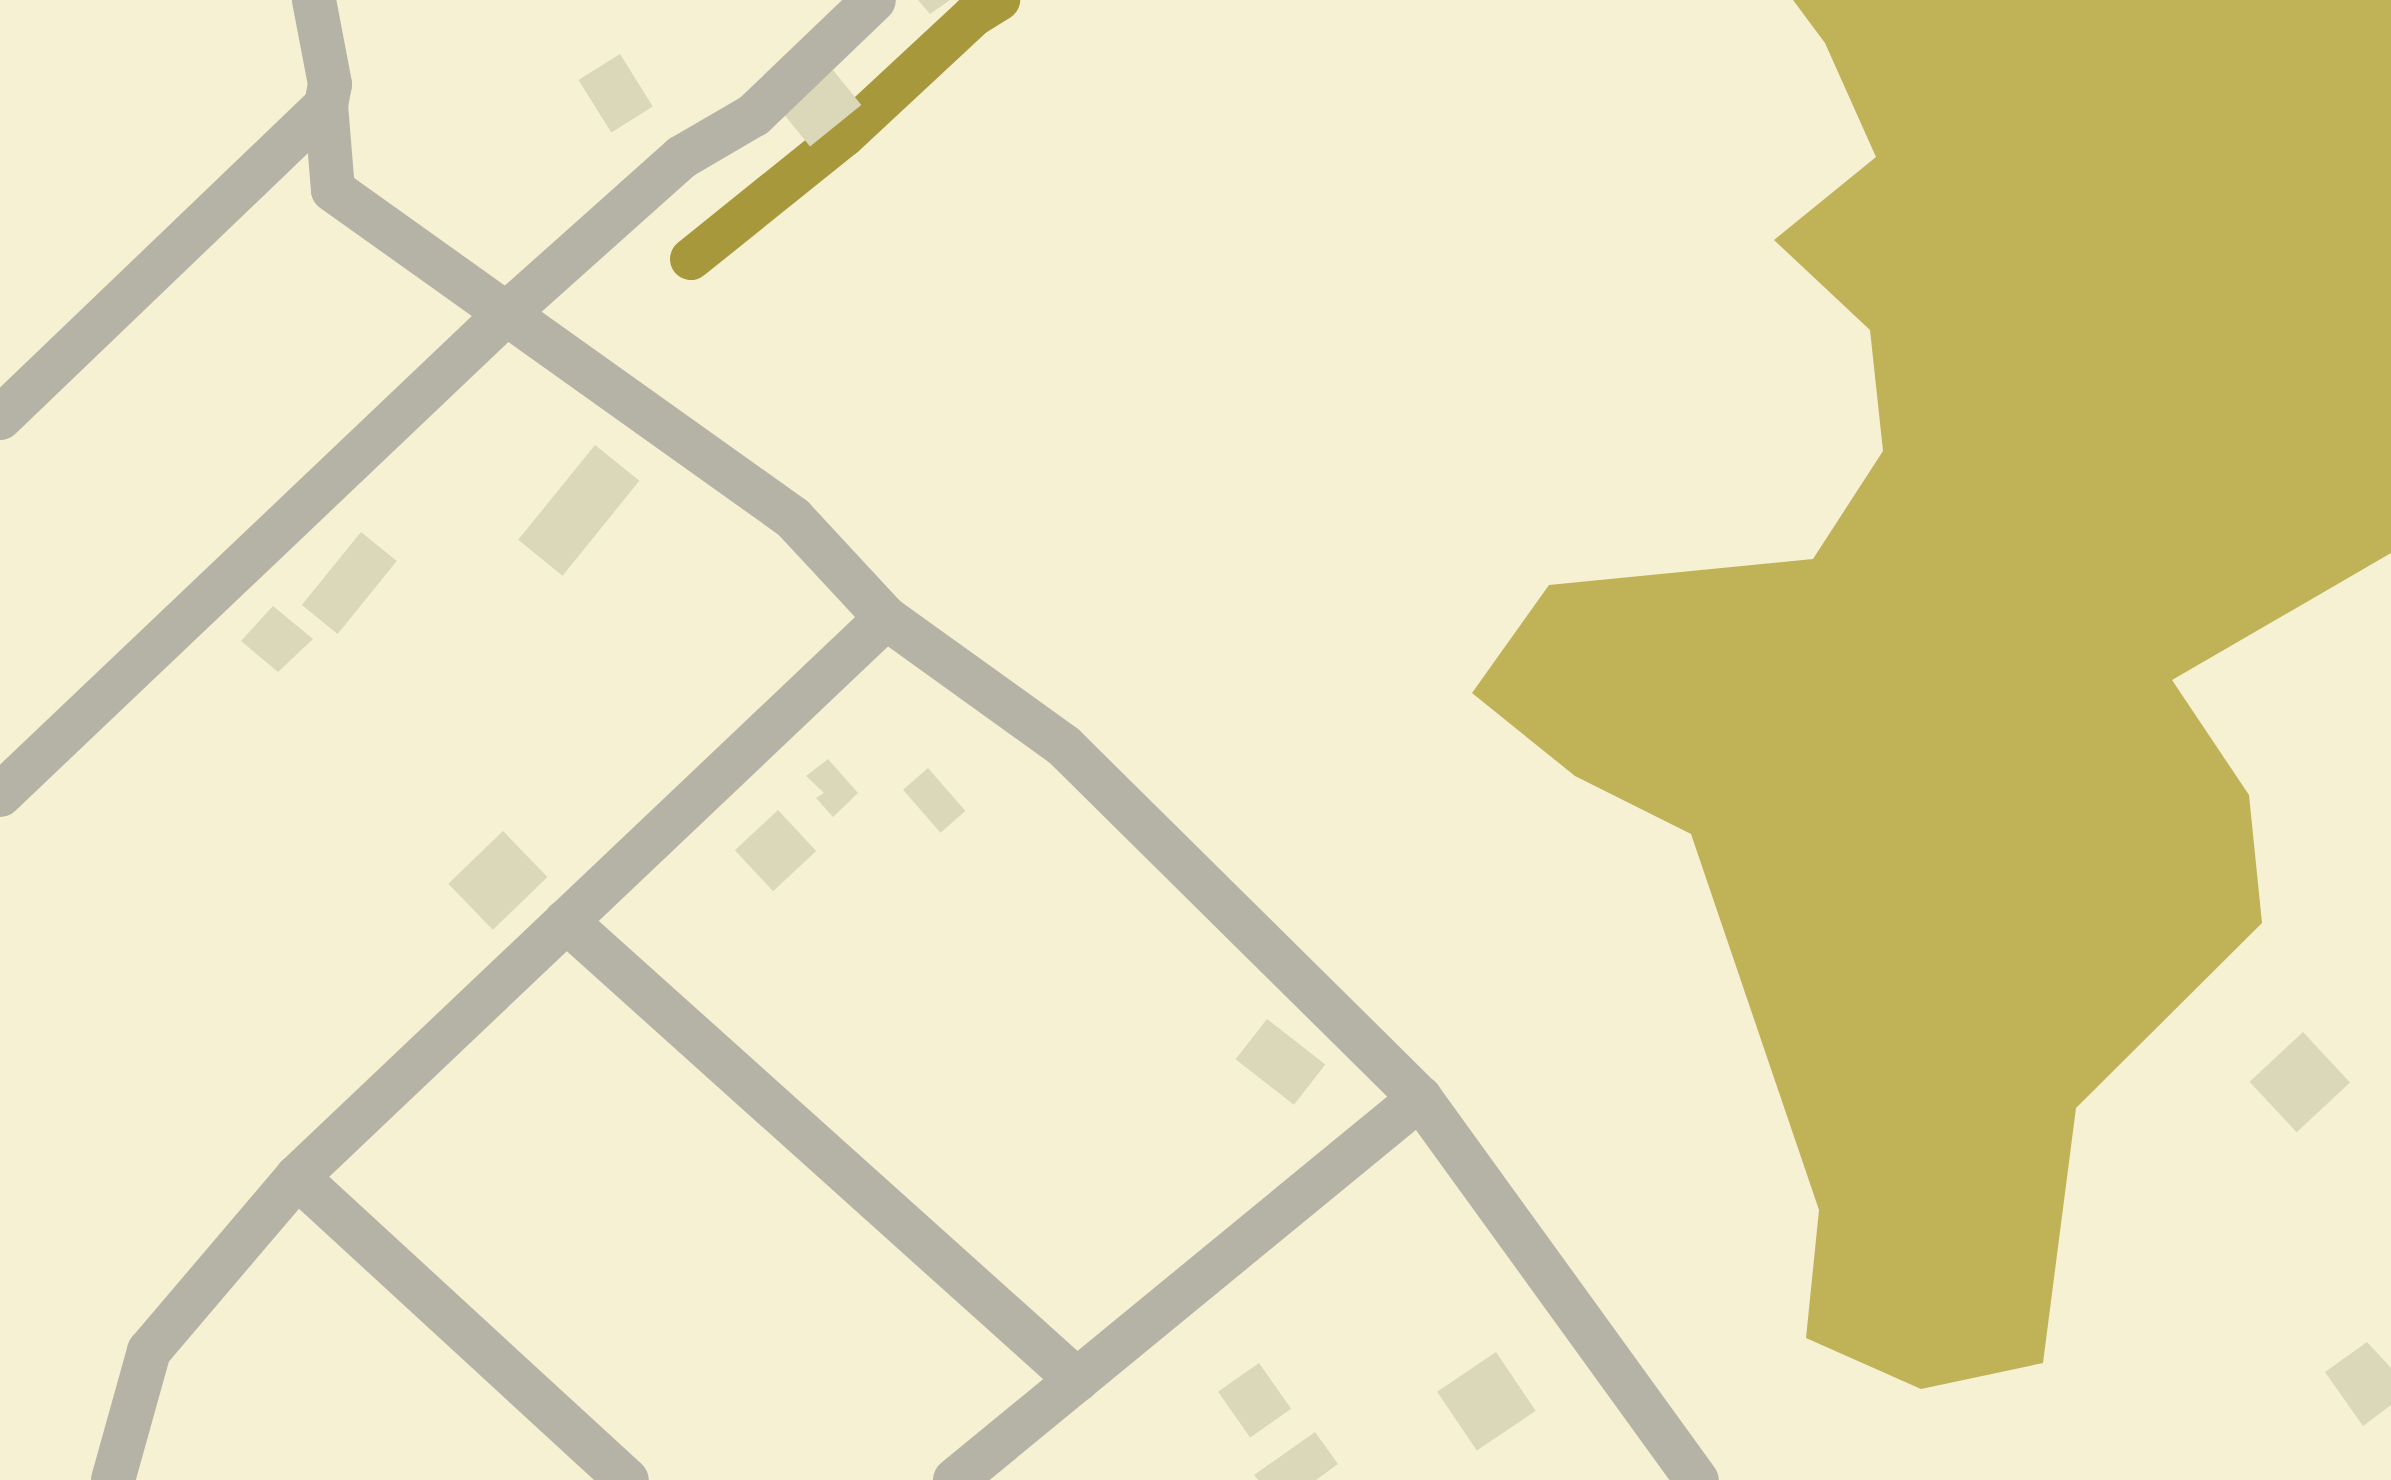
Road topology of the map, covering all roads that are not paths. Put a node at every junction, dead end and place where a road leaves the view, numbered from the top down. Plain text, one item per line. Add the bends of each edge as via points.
1 (314, 0) edge
2 (874, 0) edge
3 (326, 105) junction
4 (505, 315) junction
5 (0, 418) edge
6 (886, 618) junction
7 (0, 795) edge
8 (566, 921) junction
9 (1420, 1098) junction
10 (297, 1177) junction
11 (1077, 1380) junction
12 (1690, 1478) edge
13 (113, 1480) edge
14 (627, 1480) edge
15 (955, 1480) edge

1 - 3 street via 330,84
2 - 4 street via 754,115 682,157
3 - 4 street via 333,190
3 - 5 street
4 - 6 street via 793,518
4 - 7 street
6 - 8 street
6 - 9 street via 1064,746
8 - 10 street
8 - 11 street
9 - 11 street
9 - 12 street
10 - 13 street via 149,1351
10 - 14 street
11 - 15 street

